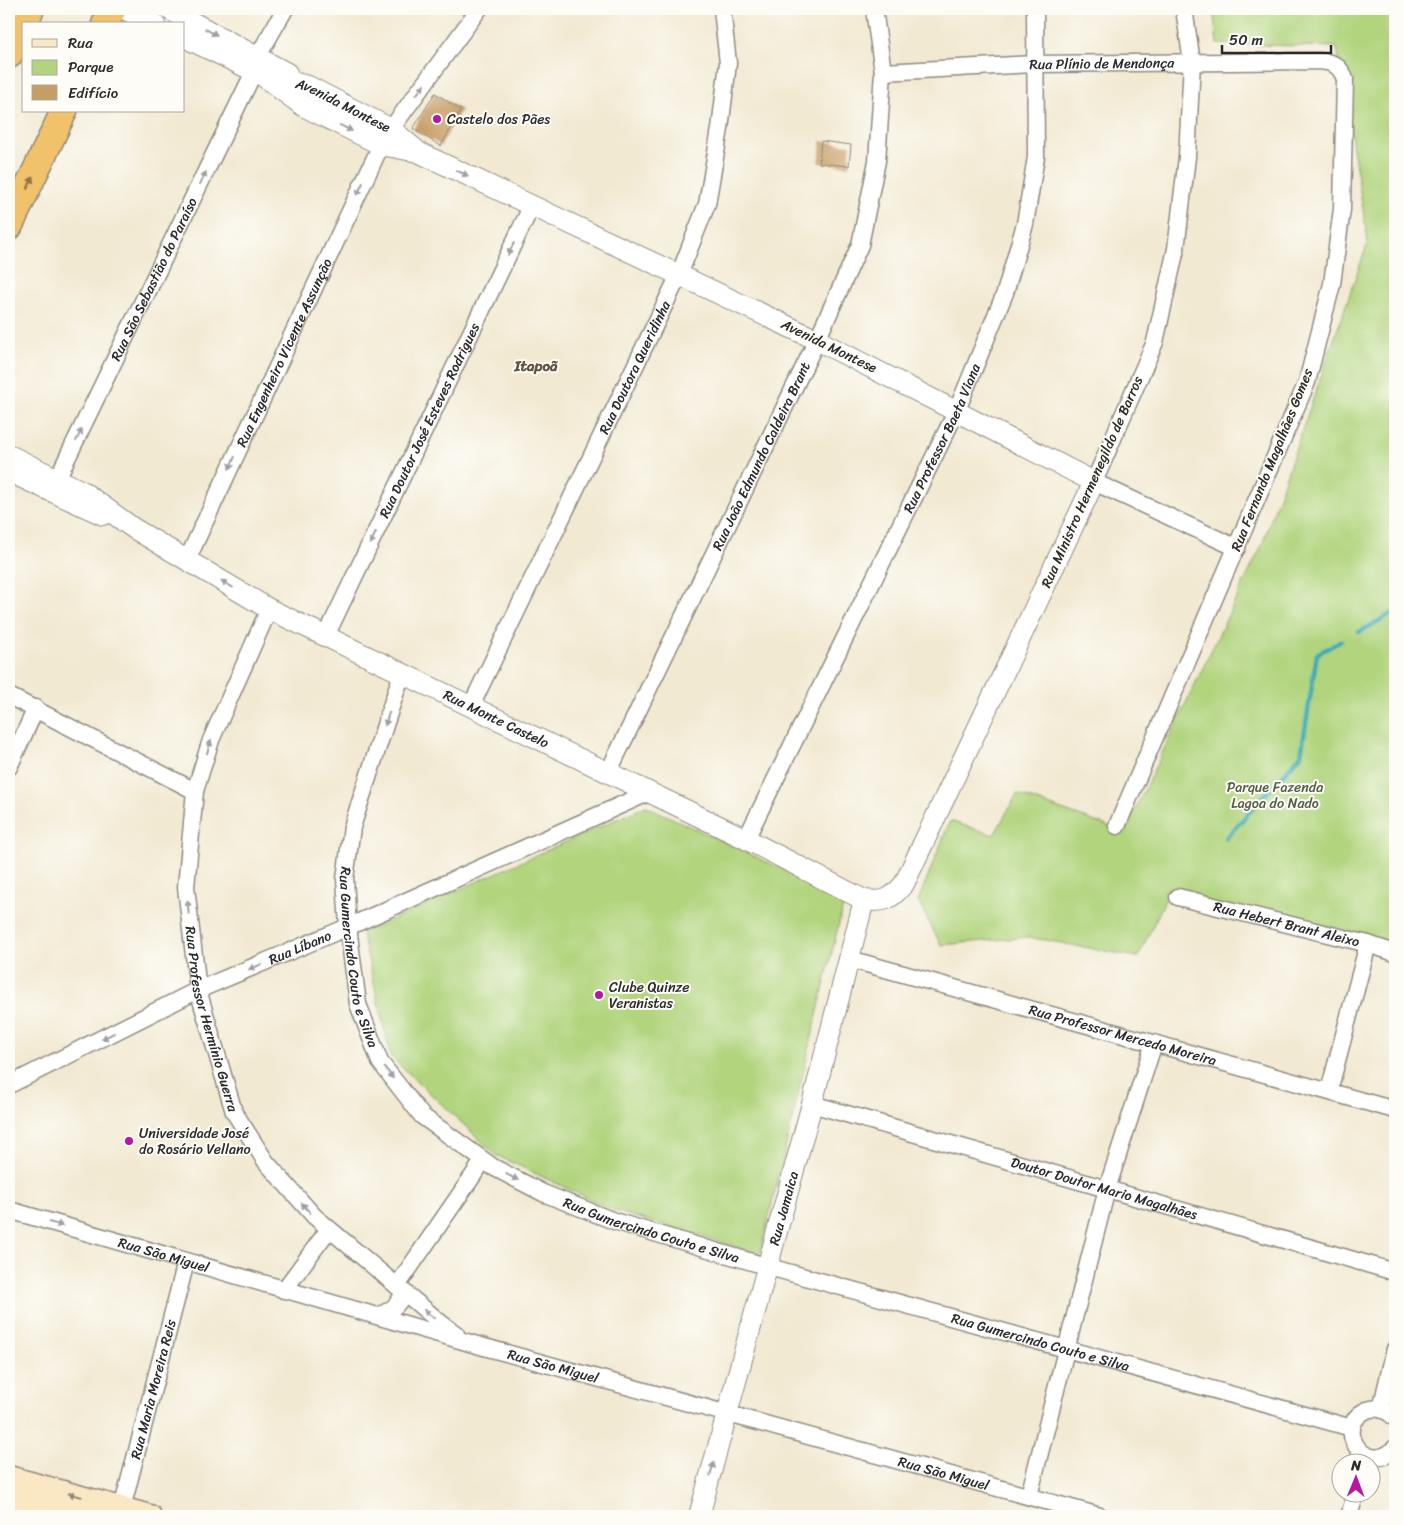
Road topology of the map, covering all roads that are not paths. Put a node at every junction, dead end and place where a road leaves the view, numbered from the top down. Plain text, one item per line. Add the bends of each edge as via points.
1 (31, 9) edge
2 (168, 9) edge
3 (285, 9) edge
4 (480, 9) edge
5 (722, 9) edge
6 (874, 9) edge
7 (1035, 9) edge
8 (1184, 9) edge
9 (116, 16) edge
10 (25, 22) edge
11 (145, 22) edge
12 (22, 28) edge
13 (185, 37) edge
14 (185, 49) edge
15 (9, 55) edge
16 (1320, 61) joint
17 (1192, 62) junction
18 (1035, 64) junction
19 (256, 70) junction
20 (883, 72) junction
21 (64, 112) edge
22 (386, 137) junction
23 (532, 205) junction
24 (9, 227) edge
25 (679, 275) junction
26 (817, 340) junction
27 (957, 410) junction
28 (9, 455) edge
29 (9, 472) edge
30 (58, 479) junction
31 (1094, 482) junction
32 (9, 487) edge
33 (133, 528) junction
34 (1237, 548) junction
35 (187, 560) junction
36 (269, 609) junction
37 (326, 636) junction
38 (402, 673) junction
39 (9, 696) edge
40 (471, 706) junction
41 (36, 708) junction
42 (9, 767) edge
43 (608, 772) junction
44 (195, 791) junction
45 (650, 792) junction
46 (1117, 826) dead end
47 (746, 839) junction
48 (1178, 897) dead end
49 (864, 900) junction
50 (348, 927) junction
51 (1368, 944) junction
52 (1395, 953) edge
53 (849, 959) junction
54 (198, 990) junction
55 (1154, 1043) junction
56 (9, 1085) edge
57 (1328, 1090) junction
58 (812, 1104) junction
59 (1395, 1110) edge
60 (483, 1161) junction
61 (1107, 1188) junction
62 (9, 1210) edge
63 (329, 1229) junction
64 (186, 1262) junction
65 (768, 1267) junction
66 (1395, 1272) edge
67 (400, 1289) junction
68 (284, 1290) junction
69 (377, 1316) junction
70 (469, 1342) junction
71 (1395, 1348) edge
72 (1066, 1349) junction
73 (1381, 1409) junction
74 (728, 1413) junction
75 (1395, 1418) edge
76 (1352, 1428) junction
77 (1395, 1448) edge
78 (1360, 1452) edge
79 (1382, 1457) edge
80 (9, 1477) edge
81 (1028, 1496) junction
82 (9, 1497) edge
83 (1353, 1502) edge
84 (121, 1512) edge
85 (79, 1516) edge
86 (150, 1516) edge
87 (698, 1516) edge
88 (1100, 1516) edge
89 (1349, 1516) edge

1 - 10 highway
2 -> 19 street
3 - 19 street, Rua São Sebastião do Paraíso
22 -> 4 street, Rua Engenheiro Vicente Assunção
5 - 25 street, Rua Doutora Queridinha via 728,63 720,129 706,204
6 - 20 street, Rua João Edmundo Caldeira Brant
7 - 18 street, Rua Professor Baeta Viana
8 - 17 street, Rua Ministro Hermenegildo de Barros
9 - 11 street
12 - 15 highway
13 - 19 street
14 - 19 street
16 - 17 street, Rua Plínio de Mendonça
16 - 34 street, Rua Fernando Magalhães Gomes via 1331,62 1341,68 1345,79 1342,209 1332,284 1307,382
17 - 18 street, Rua Plínio de Mendonça
17 - 31 street, Rua Ministro Hermenegildo de Barros via 1187,157 1176,249 1155,342
18 - 20 street, Rua Plínio de Mendonça
18 - 27 street, Rua Professor Baeta Viana via 1036,157 1025,224 1005,294
19 - 22 street, Avenida Montese via 308,86
19 -> 22 street, Avenida Montese via 303,106
30 -> 19 street, Rua São Sebastião do Paraíso
20 - 26 street, Rua João Edmundo Caldeira Brant via 877,161 860,245
24 -> 21 highway
22 -> 23 street, Avenida Montese
22 -> 35 street, Rua Engenheiro Vicente Assunção
23 - 25 street, Avenida Montese
23 -> 37 street, Rua Doutor José Esteves Rodrigues
25 - 26 street, Avenida Montese
25 - 40 street, Rua Doutora Queridinha
26 - 27 street, Avenida Montese
26 - 43 street, Rua João Edmundo Caldeira Brant
27 - 31 street, Avenida Montese
27 - 47 street, Rua Professor Baeta Viana
28 - 30 street, Rua Monte Castelo
29 - 33 street
30 - 33 street, Rua Monte Castelo via 82,490
31 - 34 street, Avenida Montese
31 - 49 street, Rua Ministro Hermenegildo de Barros via 904,884 893,896 880,902
32 - 33 street, Rua Monte Castelo via 71,516
33 - 35 street, Rua Monte Castelo
34 - 46 street, Rua Fernando Magalhães Gomes
36 -> 35 street, Rua Monte Castelo
36 - 37 street, Rua Monte Castelo
44 -> 36 street, Rua Professor Hermínio Guerra via 211,740
37 - 38 street, Rua Monte Castelo
38 - 40 street, Rua Monte Castelo
38 -> 50 street, Rua Gumercindo Couto e Silva via 352,827 345,879
39 - 41 street
40 - 43 street, Rua Monte Castelo
41 - 42 street
41 - 44 street
43 - 45 street, Rua Monte Castelo
54 -> 44 street, Rua Professor Hermínio Guerra via 186,887
45 - 47 street, Rua Monte Castelo
45 - 50 street, Rua Líbano
47 - 49 street, Rua Monte Castelo
48 - 51 street, Rua Hebert Brant Aleixo
49 - 53 street, Rua Jamaica
50 -> 54 street, Rua Líbano
50 -> 60 street, Rua Gumercindo Couto e Silva via 358,1004 380,1062 422,1116
51 - 52 street, Rua Hebert Brant Aleixo
51 - 57 street
53 - 55 street, Rua Professor Mercedo Moreira
53 - 58 street, Rua Jamaica
54 -> 56 street, Rua Líbano
63 -> 54 street, Rua Professor Hermínio Guerra via 266,1162 234,1112
55 - 57 street, Rua Professor Mercedo Moreira
55 - 61 street
57 - 59 street, Rua Professor Mercedo Moreira
58 - 61 street, Doutor Doutor Mario Magalhães
58 - 65 street, Rua Jamaica
60 -> 65 street, Rua Gumercindo Couto e Silva via 543,1193 614,1221
60 - 67 street
61 - 66 street, Doutor Doutor Mario Magalhães
61 - 72 street
62 -> 64 street, Rua São Miguel
63 - 67 street, Rua Professor Hermínio Guerra
63 - 68 street
64 - 68 street, Rua São Miguel
64 - 84 street, Rua Maria Moreira Reis
65 - 72 street, Rua Gumercindo Couto e Silva
65 - 74 street, Rua Jamaica
67 - 69 street via 400,1300 390,1312
70 -> 67 street, Rua Professor Hermínio Guerra
68 - 69 street, Rua São Miguel
69 - 70 street, Rua São Miguel
70 - 74 street, Rua São Miguel
71 - 73 street
72 - 76 street, Rua Gumercindo Couto e Silva
72 - 81 street
73 - 75 street
73 - 76 street via 1362,1413
74 - 81 street, Rua São Miguel
87 -> 74 street, Rua Jamaica
76 - 78 street via 1352,1438
77 - 79 street
84 -> 80 main road
81 - 88 street, Rua São Miguel
82 - 85 main road
83 - 89 street
84 - 86 main road

